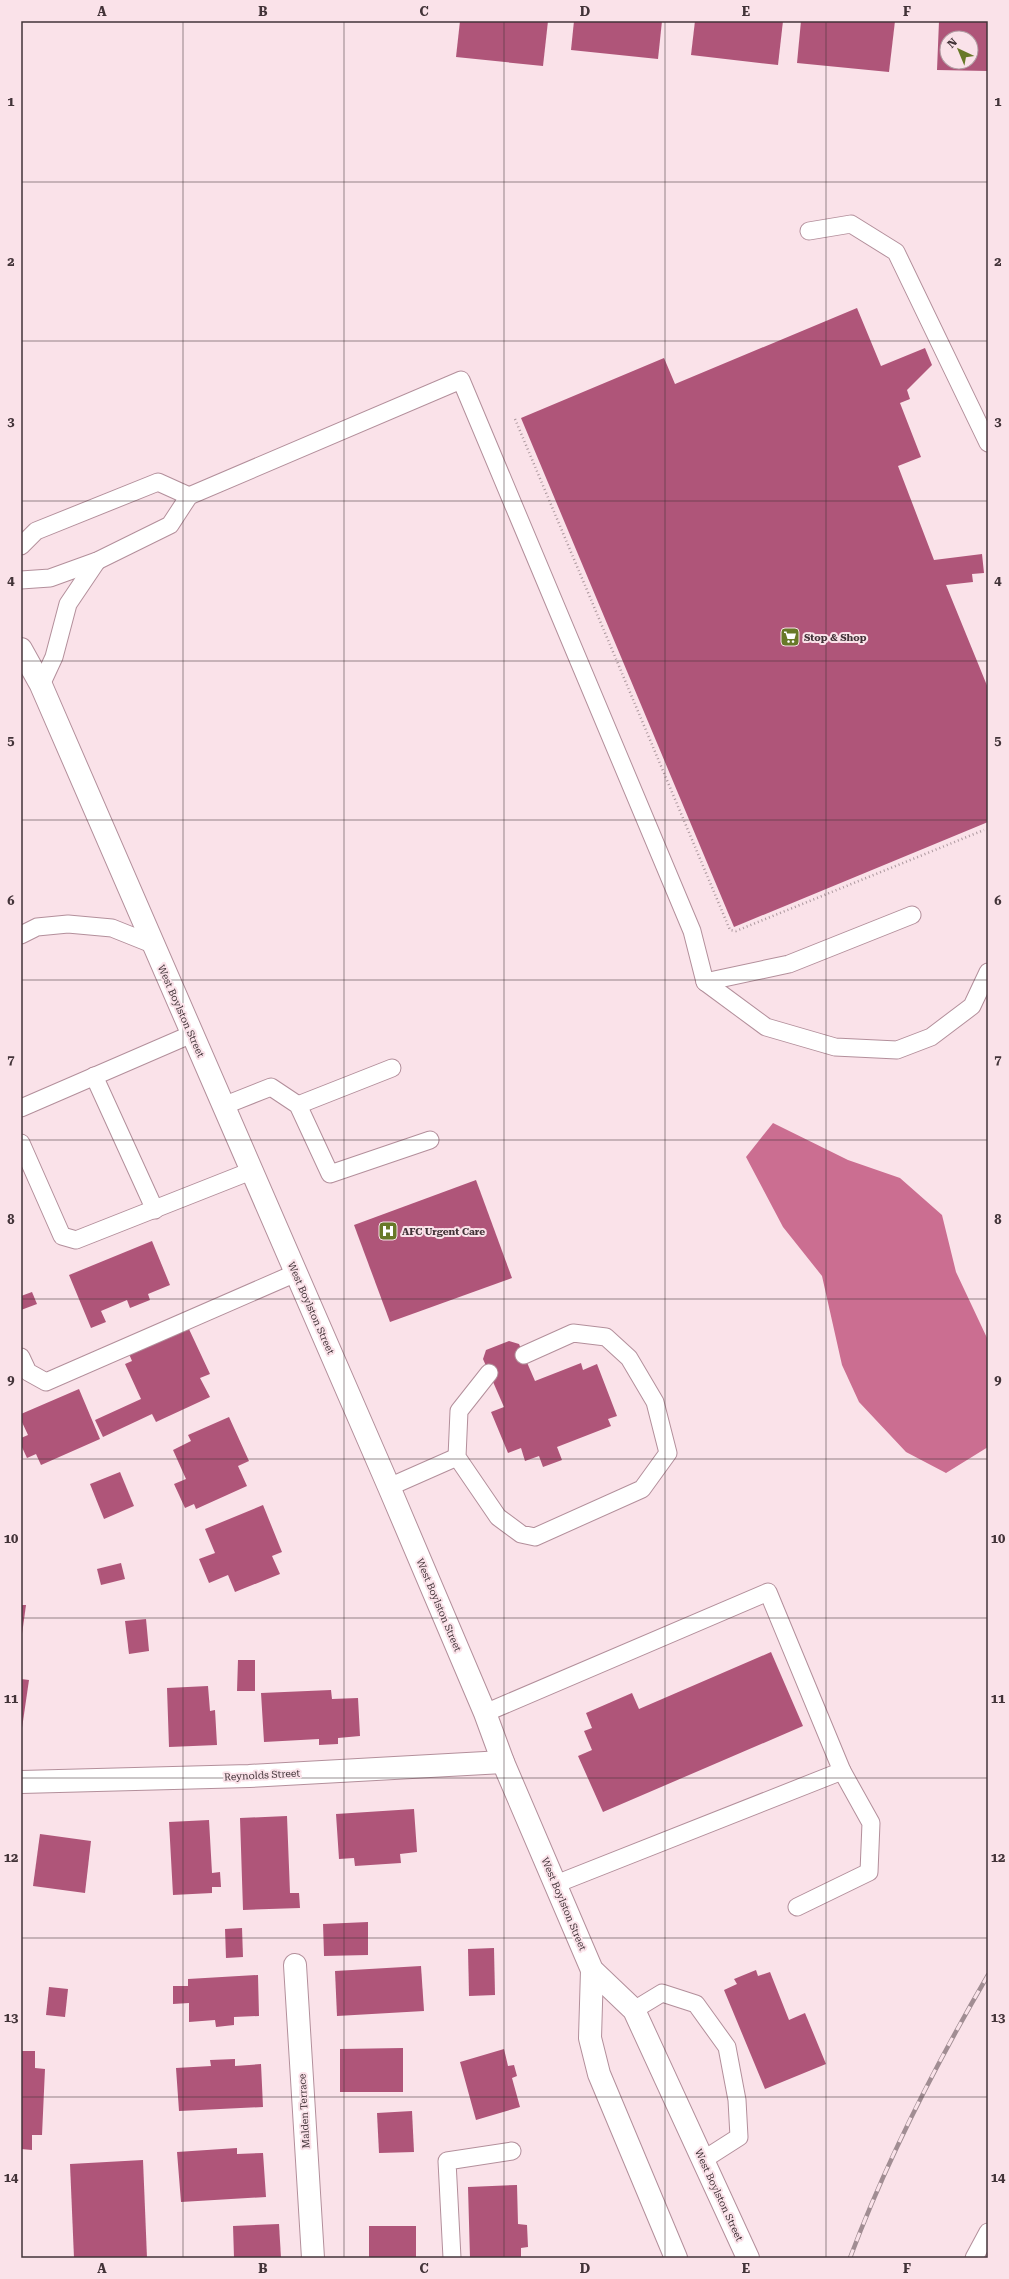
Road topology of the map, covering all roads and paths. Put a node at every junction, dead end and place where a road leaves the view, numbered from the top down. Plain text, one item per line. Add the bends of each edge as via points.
1 (809, 231) dead end
2 (515, 419) dead end
3 (988, 443) edge
4 (189, 496) junction
5 (21, 546) edge
6 (97, 561) junction
7 (21, 580) edge
8 (21, 649) edge
9 (40, 685) junction
10 (984, 830) dead end
11 (912, 915) dead end
12 (21, 935) edge
13 (152, 944) junction
14 (988, 972) edge
15 (705, 982) junction
16 (192, 1034) junction
17 (392, 1068) dead end
18 (94, 1076) junction
19 (298, 1105) junction
20 (223, 1106) junction
21 (21, 1108) edge
22 (430, 1140) dead end
23 (21, 1143) edge
24 (251, 1171) junction
25 (155, 1210) junction
26 (296, 1273) junction
27 (524, 1356) dead end
28 (21, 1357) edge
29 (490, 1373) dead end
30 (457, 1457) junction
31 (389, 1487) junction
32 (485, 1713) junction
33 (502, 1762) junction
34 (842, 1771) junction
35 (21, 1782) edge
36 (556, 1884) junction
37 (797, 1907) dead end
38 (295, 1965) dead end
39 (592, 1970) junction
40 (634, 2010) junction
41 (512, 2151) dead end
42 (703, 2160) junction
43 (988, 2232) edge
44 (313, 2258) edge
45 (452, 2258) edge
46 (676, 2258) edge
47 (748, 2258) edge
48 (974, 2258) edge

1 - 3 lane via 851,224 896,252
2 - 10 path via 730,930 736,931
4 - 5 lane via 158,482 36,531
4 - 6 lane via 170,525
4 - 15 lane via 460,380 692,931
6 - 7 lane via 50,578
6 - 9 lane via 68,604 54,657
8 - 9 main road, West Boylston Street
9 - 13 main road, West Boylston Street
11 - 15 lane via 789,964
12 - 13 lane via 37,927 68,924 112,928
13 - 16 main road, West Boylston Street
14 - 15 lane via 972,1006 931,1037 897,1050 835,1047 766,1027
16 - 18 lane
16 - 20 main road, West Boylston Street
17 - 19 lane
18 - 21 lane
18 - 25 lane
19 - 20 lane via 271,1088
19 - 22 lane via 330,1174
20 - 24 main road, West Boylston Street
23 - 25 lane via 62,1236 76,1240
24 - 25 lane
24 - 26 main road, West Boylston Street
26 - 28 lane via 46,1382 28,1372
26 - 31 main road, West Boylston Street
27 - 30 lane via 573,1333 606,1337 629,1358 655,1402 668,1453 642,1489 534,1536 521,1534 498,1517
29 - 30 lane via 459,1411
30 - 31 lane
31 - 32 main road, West Boylston Street
32 - 33 main road, West Boylston Street
32 - 34 lane via 768,1592
33 - 35 main road, Reynolds Street via 249,1776
33 - 36 main road, West Boylston Street
34 - 36 lane
34 - 37 lane via 871,1823 869,1872
36 - 39 main road, West Boylston Street
38 - 44 main road, Malden Terrace
39 - 40 main road, West Boylston Street
39 - 46 main road, West Boylston Street via 590,2038 599,2074
40 - 42 main road, West Boylston Street
40 - 42 lane via 662,1993 696,2004 727,2047 737,2100 739,2137
41 - 45 lane via 447,2160
42 - 47 main road, West Boylston Street
43 - 48 lane

